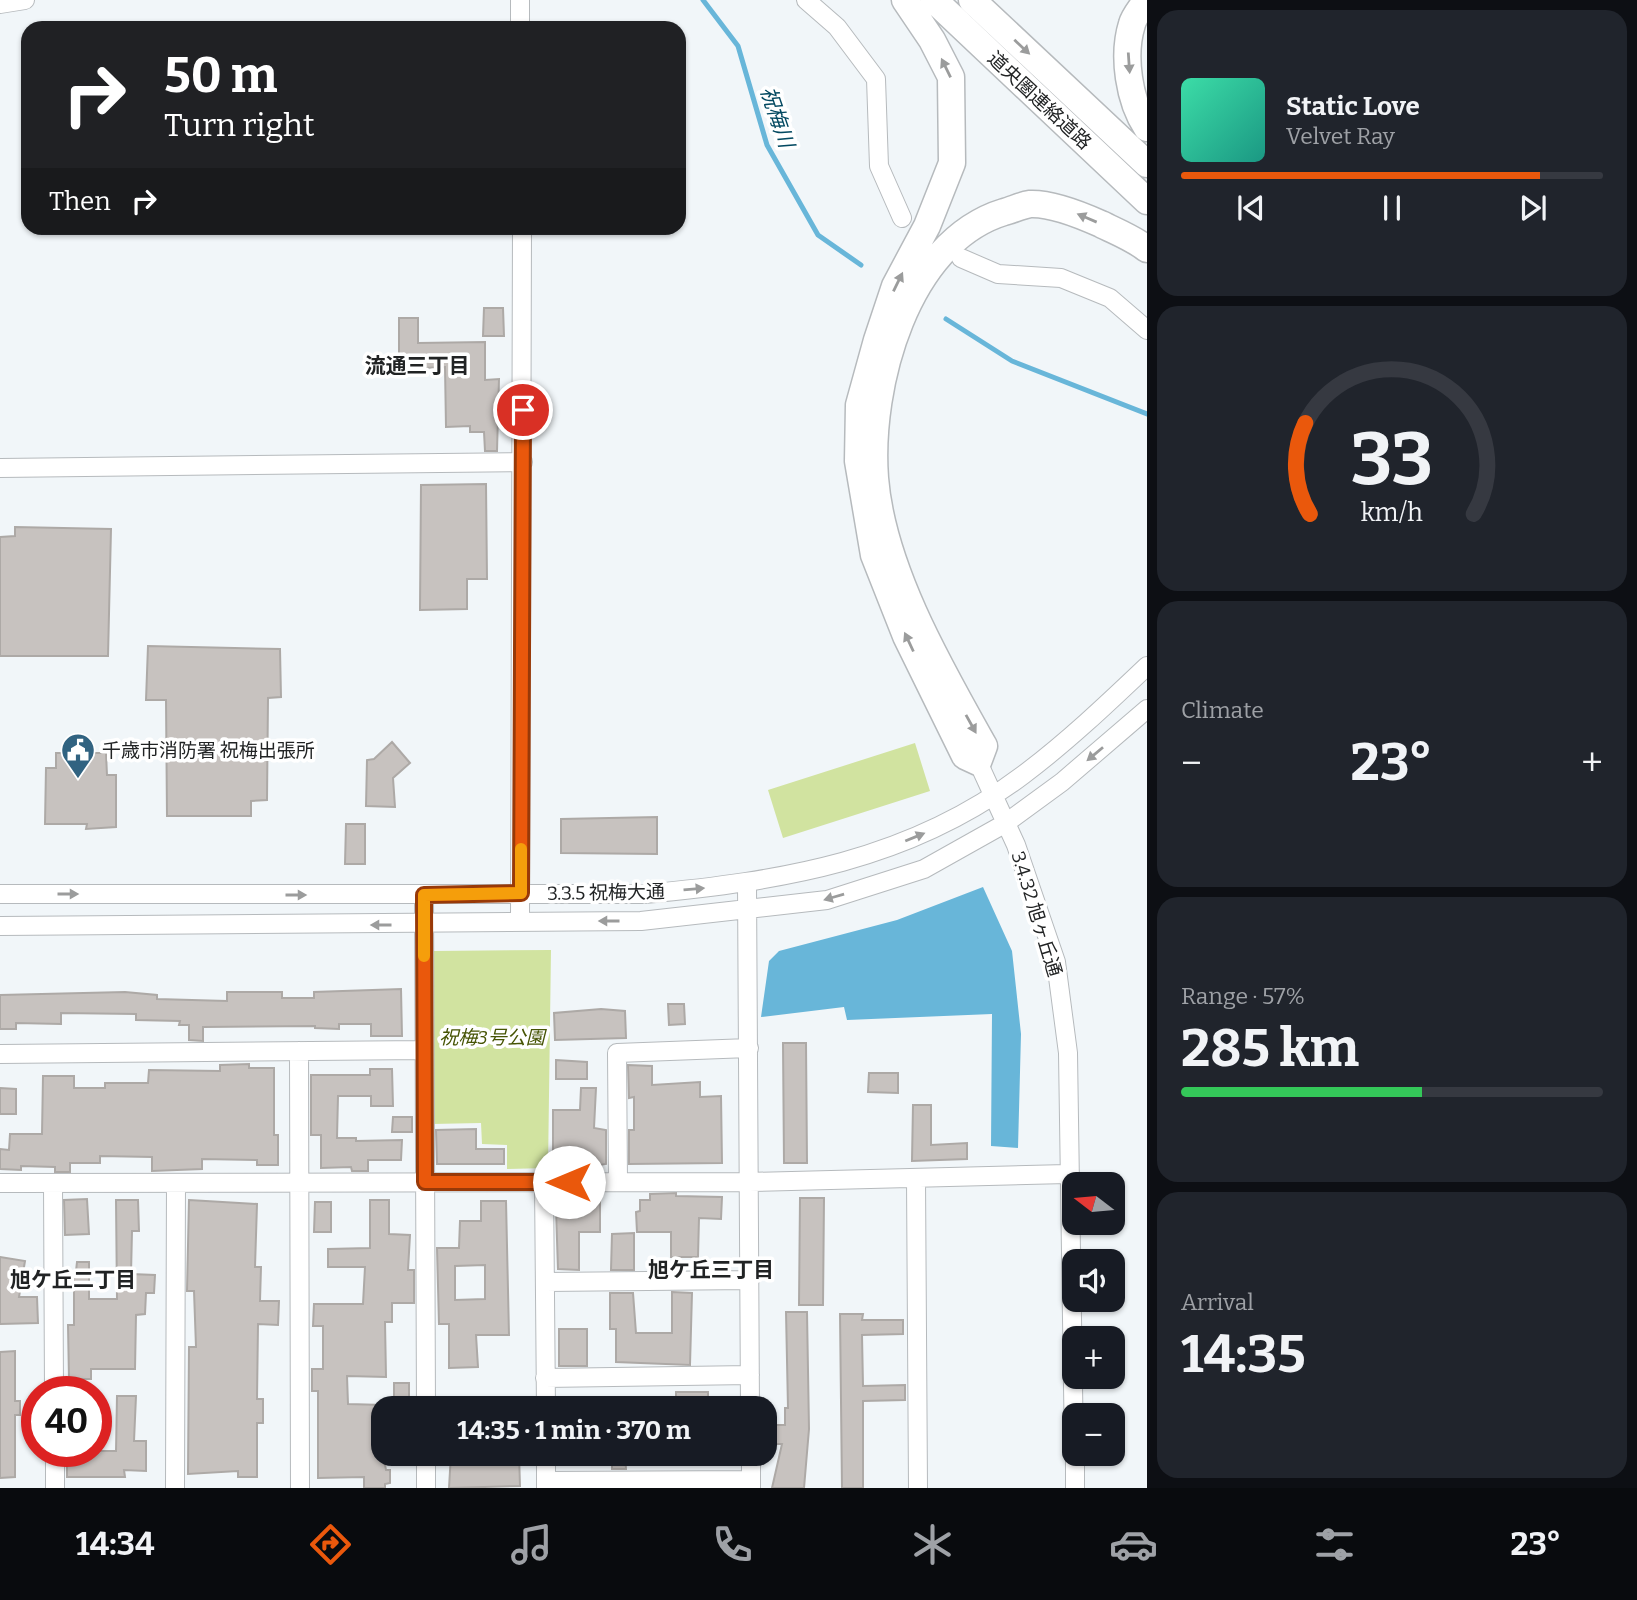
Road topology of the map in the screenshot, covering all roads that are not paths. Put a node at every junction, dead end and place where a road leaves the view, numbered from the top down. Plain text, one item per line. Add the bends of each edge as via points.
1 (24, 0) edge
2 (520, 0) edge
3 (806, 0) edge
4 (905, 0) edge
5 (933, 0) edge
6 (972, 0) edge
7 (1147, 0) edge
8 (0, 4) edge
9 (520, 21) edge
10 (1147, 128) edge
11 (1147, 163) edge
12 (1147, 201) edge
13 (902, 218) dead end
14 (522, 235) edge
15 (1147, 249) edge
16 (961, 258) dead end
17 (1147, 330) edge
18 (523, 462) junction
19 (0, 468) edge
20 (1147, 666) edge
21 (1147, 709) edge
22 (978, 762) junction
23 (991, 796) junction
24 (1006, 823) junction
25 (747, 884) junction
26 (521, 893) junction
27 (0, 894) edge
28 (424, 895) junction
29 (748, 911) junction
30 (520, 921) junction
31 (423, 925) junction
32 (0, 926) edge
33 (749, 1048) junction
34 (424, 1050) junction
35 (299, 1051) junction
36 (0, 1054) edge
37 (1068, 1172) edge
38 (1062, 1174) edge
39 (916, 1179) junction
40 (299, 1182) junction
41 (425, 1182) junction
42 (544, 1182) junction
43 (618, 1182) junction
44 (750, 1182) junction
45 (0, 1183) edge
46 (53, 1183) junction
47 (176, 1183) junction
48 (1069, 1236) edge
49 (750, 1280) junction
50 (545, 1282) junction
51 (750, 1375) junction
52 (54, 1376) edge
53 (545, 1378) junction
54 (426, 1396) edge
55 (546, 1396) edge
56 (750, 1396) edge
57 (1073, 1403) edge
58 (426, 1466) edge
59 (546, 1466) edge
60 (751, 1466) edge
61 (1074, 1466) edge
62 (55, 1467) edge
63 (751, 1484) edge
64 (546, 1485) edge
65 (55, 1488) edge
66 (175, 1488) edge
67 (300, 1488) edge
68 (426, 1488) edge
69 (918, 1488) edge
70 (1075, 1488) edge

1 - 8 street
2 - 9 street
3 - 13 street via 837,27 876,79 880,166
22 -> 4 highway via 965,756 906,636 874,555 858,461 859,405 877,340 895,286 928,226 952,163 951,77
5 - 12 highway, 道央圏連絡道路
6 -> 11 highway, 道央圏連絡道路
7 -> 10 highway via 1132,23 1127,61 1138,114
14 - 18 street
15 -> 22 highway via 1080,214 1030,204 981,219 941,252 904,310 873,432 875,481 889,554 947,680 984,746
16 - 17 street via 998,274 1061,278 1110,298
18 - 19 street
18 - 26 street
20 - 23 street, 3.3.5 祝梅大通 via 1023,776
21 -> 24 street, 3.3.5 祝梅大通
22 - 23 street, 3.4.32 旭ヶ丘通
23 - 24 street, 3.4.32 旭ヶ丘通
25 -> 23 street, 3.3.5 祝梅大通 via 835,866 917,837
24 -> 29 street, 3.3.5 祝梅大通 via 924,869 827,900
24 - 37 street, 3.4.32 旭ヶ丘通 via 1056,962 1068,1053
26 -> 25 street, 3.3.5 祝梅大通 via 644,894
25 - 29 street
26 - 28 street, 3.3.5 祝梅大通
26 - 30 street
27 -> 28 street, 3.3.5 祝梅大通
28 - 31 street
29 -> 30 street, 3.3.5 祝梅大通 via 641,921
29 - 33 street
30 - 31 street, 3.3.5 祝梅大通
31 -> 32 street, 3.3.5 祝梅大通
31 - 34 street
33 - 43 street via 617,1053
33 - 44 street
34 - 35 street
34 - 41 street
35 - 36 street
35 - 40 street
38 - 39 street
39 - 44 street
39 - 69 street
40 - 41 street
40 - 47 street
40 - 67 street
41 - 42 street
41 - 54 street
42 - 43 street
42 - 50 street
43 - 44 street
44 - 49 street
45 - 46 street
46 - 47 street
46 - 52 street
47 - 66 street
48 - 57 street, 3.4.32 旭ヶ丘通
49 - 50 street
49 - 51 street
50 - 53 street
51 - 53 street
51 - 56 street
53 - 55 street
58 - 68 street
59 - 64 street
60 - 63 street
61 - 70 street, 3.4.32 旭ヶ丘通
62 - 65 street
63 - 64 street

